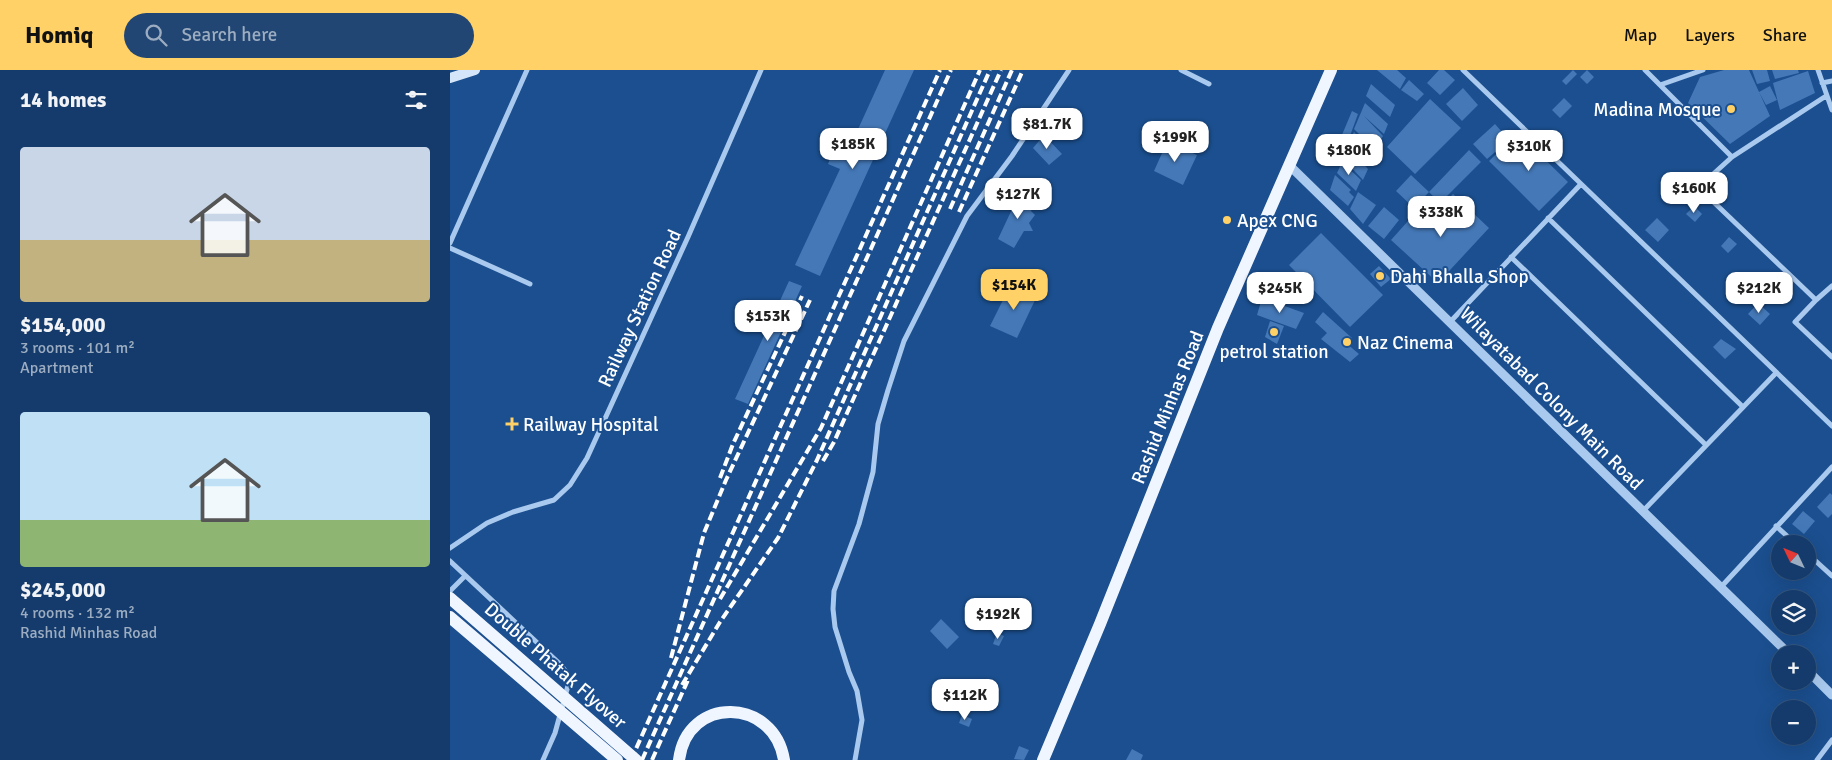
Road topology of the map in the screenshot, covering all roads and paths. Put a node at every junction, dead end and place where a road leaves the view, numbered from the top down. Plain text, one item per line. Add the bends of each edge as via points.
1 (475, 70) edge
2 (528, 70) edge
3 (761, 70) edge
4 (1069, 70) edge
5 (1181, 70) edge
6 (1331, 70) edge
7 (1463, 70) edge
8 (1645, 70) edge
9 (1703, 70) edge
10 (1818, 70) edge
11 (450, 78) edge
12 (1832, 81) edge
13 (1822, 83) junction
14 (1209, 84) dead end
15 (1660, 85) junction
16 (1826, 96) junction
17 (1832, 110) edge
18 (1732, 157) junction
19 (1290, 166) junction
20 (1581, 184) junction
21 (1548, 218) junction
22 (450, 243) edge
23 (450, 248) edge
24 (1512, 257) junction
25 (530, 284) dead end
26 (1832, 286) edge
27 (1816, 300) junction
28 (1451, 321) junction
29 (1832, 356) edge
30 (1776, 373) junction
31 (1743, 407) junction
32 (1832, 426) edge
33 (1706, 444) junction
34 (1832, 467) edge
35 (1643, 510) junction
36 (1776, 526) junction
37 (1786, 535) edge
38 (450, 548) edge
39 (450, 561) edge
40 (1816, 561) edge
41 (465, 576) junction
42 (1832, 576) edge
43 (1721, 588) junction
44 (450, 591) edge
45 (450, 598) edge
46 (450, 617) edge
47 (1780, 645) edge
48 (1816, 679) edge
49 (1832, 695) edge
50 (1832, 740) edge
51 (543, 760) edge
52 (617, 760) edge
53 (636, 760) edge
54 (680, 760) edge
55 (784, 760) edge
56 (854, 760) edge
57 (1043, 760) edge
58 (1817, 760) edge

1 - 11 main road
2 - 22 street
3 - 38 street, Railway Station Road via 587,458 570,486 554,500 487,523
4 - 56 street via 968,216 904,341 888,390 878,424 873,472 859,524 834,591 835,627 857,691 862,720
5 - 14 street
6 - 19 main road, Rashid Minhas Road
7 - 20 street
8 - 15 street
9 - 15 street
10 - 13 street
12 - 13 street
13 - 16 street
15 - 18 street
16 - 17 street
16 - 18 street
18 - 27 street via 1701,190
19 - 28 street, Wilayatabad Colony Main Road
19 - 57 main road, Rashid Minhas Road via 1218,328
20 - 21 street
20 - 30 street
21 - 24 street
21 - 31 street
23 - 25 street
24 - 28 street
24 - 33 street
26 - 27 street
27 - 29 street via 1795,322
28 - 35 street, Wilayatabad Colony Main Road
30 - 31 street
30 - 32 street
31 - 33 street
33 - 35 street
34 - 36 street
35 - 43 street, Wilayatabad Colony Main Road
36 - 37 street
36 - 43 street
39 - 41 street
40 - 42 street
41 - 44 street
41 - 51 street via 568,675 555,734
43 - 47 street, Wilayatabad Colony Main Road
45 - 53 main road, Double Phatak Flyover, bridge
46 - 52 main road, Double Phatak Flyover, bridge
48 - 49 street
50 - 58 street
54 - 55 main road via 686,737 703,719 718,713 736,712 756,718 770,729 781,747

